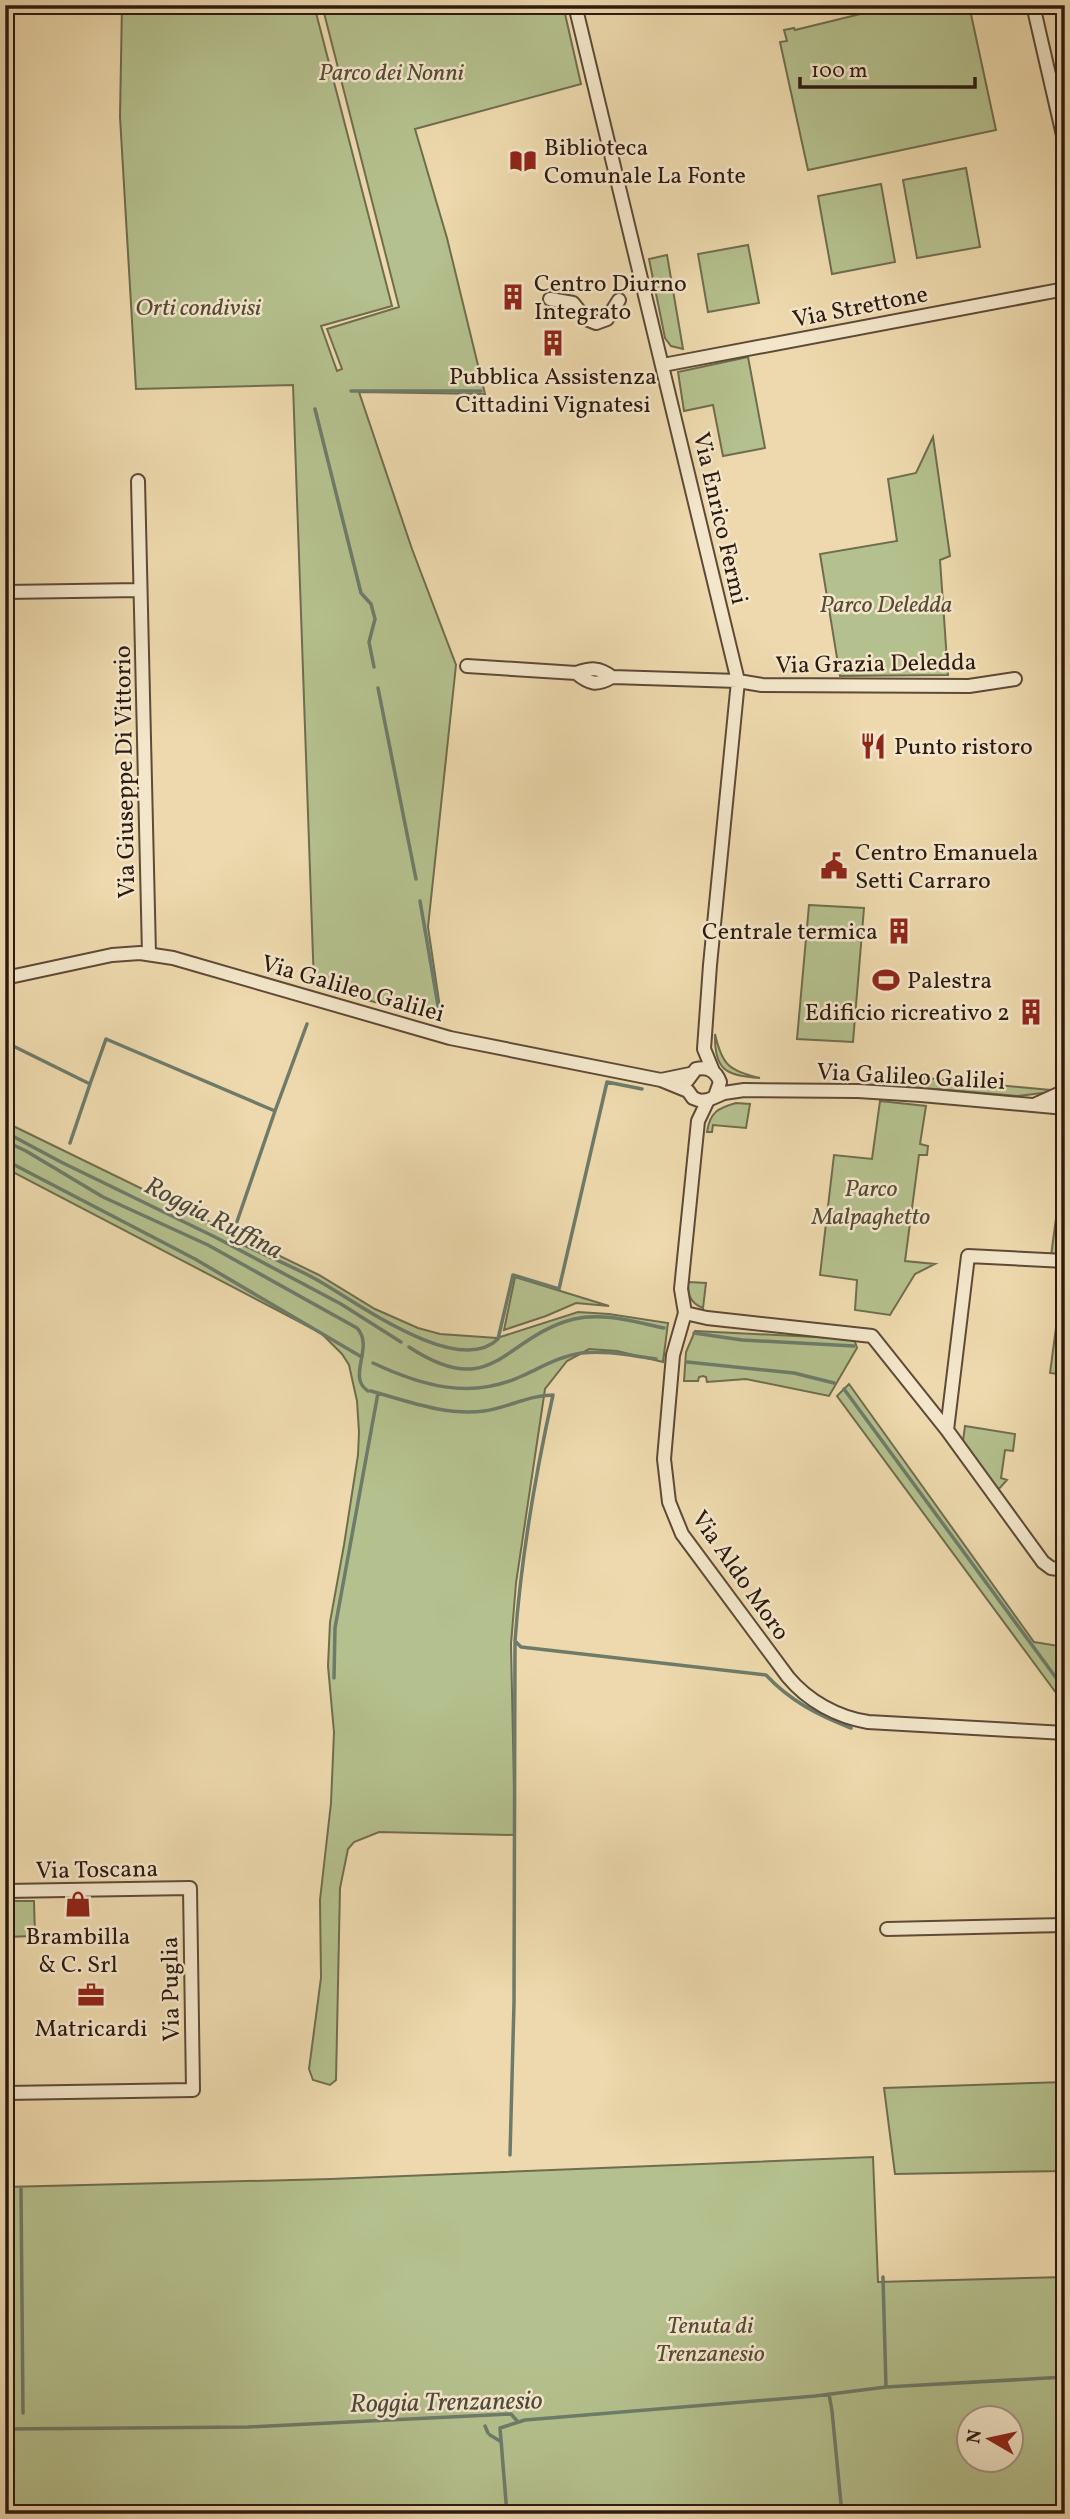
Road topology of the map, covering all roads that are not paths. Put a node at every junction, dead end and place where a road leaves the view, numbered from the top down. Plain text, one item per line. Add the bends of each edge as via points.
1 (575, 5) edge
2 (1033, 5) edge
3 (1065, 144) edge
4 (1065, 289) edge
5 (550, 299) dead end
6 (619, 300) dead end
7 (663, 365) junction
8 (138, 481) dead end
9 (140, 590) junction
10 (5, 592) edge
11 (467, 666) dead end
12 (1015, 679) dead end
13 (738, 681) junction
14 (149, 954) junction
15 (5, 978) edge
16 (704, 1049) junction
17 (691, 1072) junction
18 (716, 1075) junction
19 (660, 1080) junction
20 (744, 1090) junction
21 (1065, 1091) edge
22 (689, 1093) junction
23 (711, 1098) junction
24 (1034, 1105) junction
25 (1065, 1108) edge
26 (698, 1121) junction
27 (1065, 1261) edge
28 (685, 1313) junction
29 (947, 1430) junction
30 (1065, 1570) edge
31 (1065, 1733) edge
32 (190, 1888) joint
33 (5, 1892) edge
34 (1065, 1926) edge
35 (887, 1929) dead end
36 (5, 2093) edge

1 - 7 street, Via Enrico Fermi
2 - 3 street
4 - 7 street, Via Strettone
5 - 6 street via 573,303 595,323 607,320
7 - 13 street, Via Enrico Fermi
8 - 9 street, Via Giuseppe Di Vittorio
9 - 10 street
9 - 14 street, Via Giuseppe Di Vittorio
11 - 13 street, Via Grazia Deledda via 576,673 587,683 601,684 612,677
12 - 13 street, Via Grazia Deledda via 969,686
13 - 16 street, Via Enrico Fermi
14 - 15 street, Via Galileo Galilei via 112,955
14 - 19 street, Via Galileo Galilei via 205,965 450,1038
16 - 17 street
16 - 18 street
17 - 18 street via 703,1068
17 - 19 street, Via Galileo Galilei
17 - 22 street via 686,1082
18 - 20 street, Via Galileo Galilei
18 - 23 street via 719,1088
19 - 22 street
20 - 23 street, Via Galileo Galilei
20 - 24 street, Via Galileo Galilei via 921,1095
21 - 24 street, Via Galileo Galilei
22 - 23 street via 701,1101
22 - 26 street, Via Aldo Moro
23 - 26 street, Via Aldo Moro
24 - 25 street, Via Galileo Galilei
26 - 28 street, Via Aldo Moro via 681,1289
27 - 29 street via 968,1256
28 - 29 street via 872,1335
28 - 31 street, Via Aldo Moro via 673,1355 667,1422 664,1470 669,1502 682,1534 793,1683 816,1702 859,1721
29 - 30 street via 1045,1563
32 - 33 street, Via Toscana
32 - 36 street, Via Puglia via 193,2090
34 - 35 street

